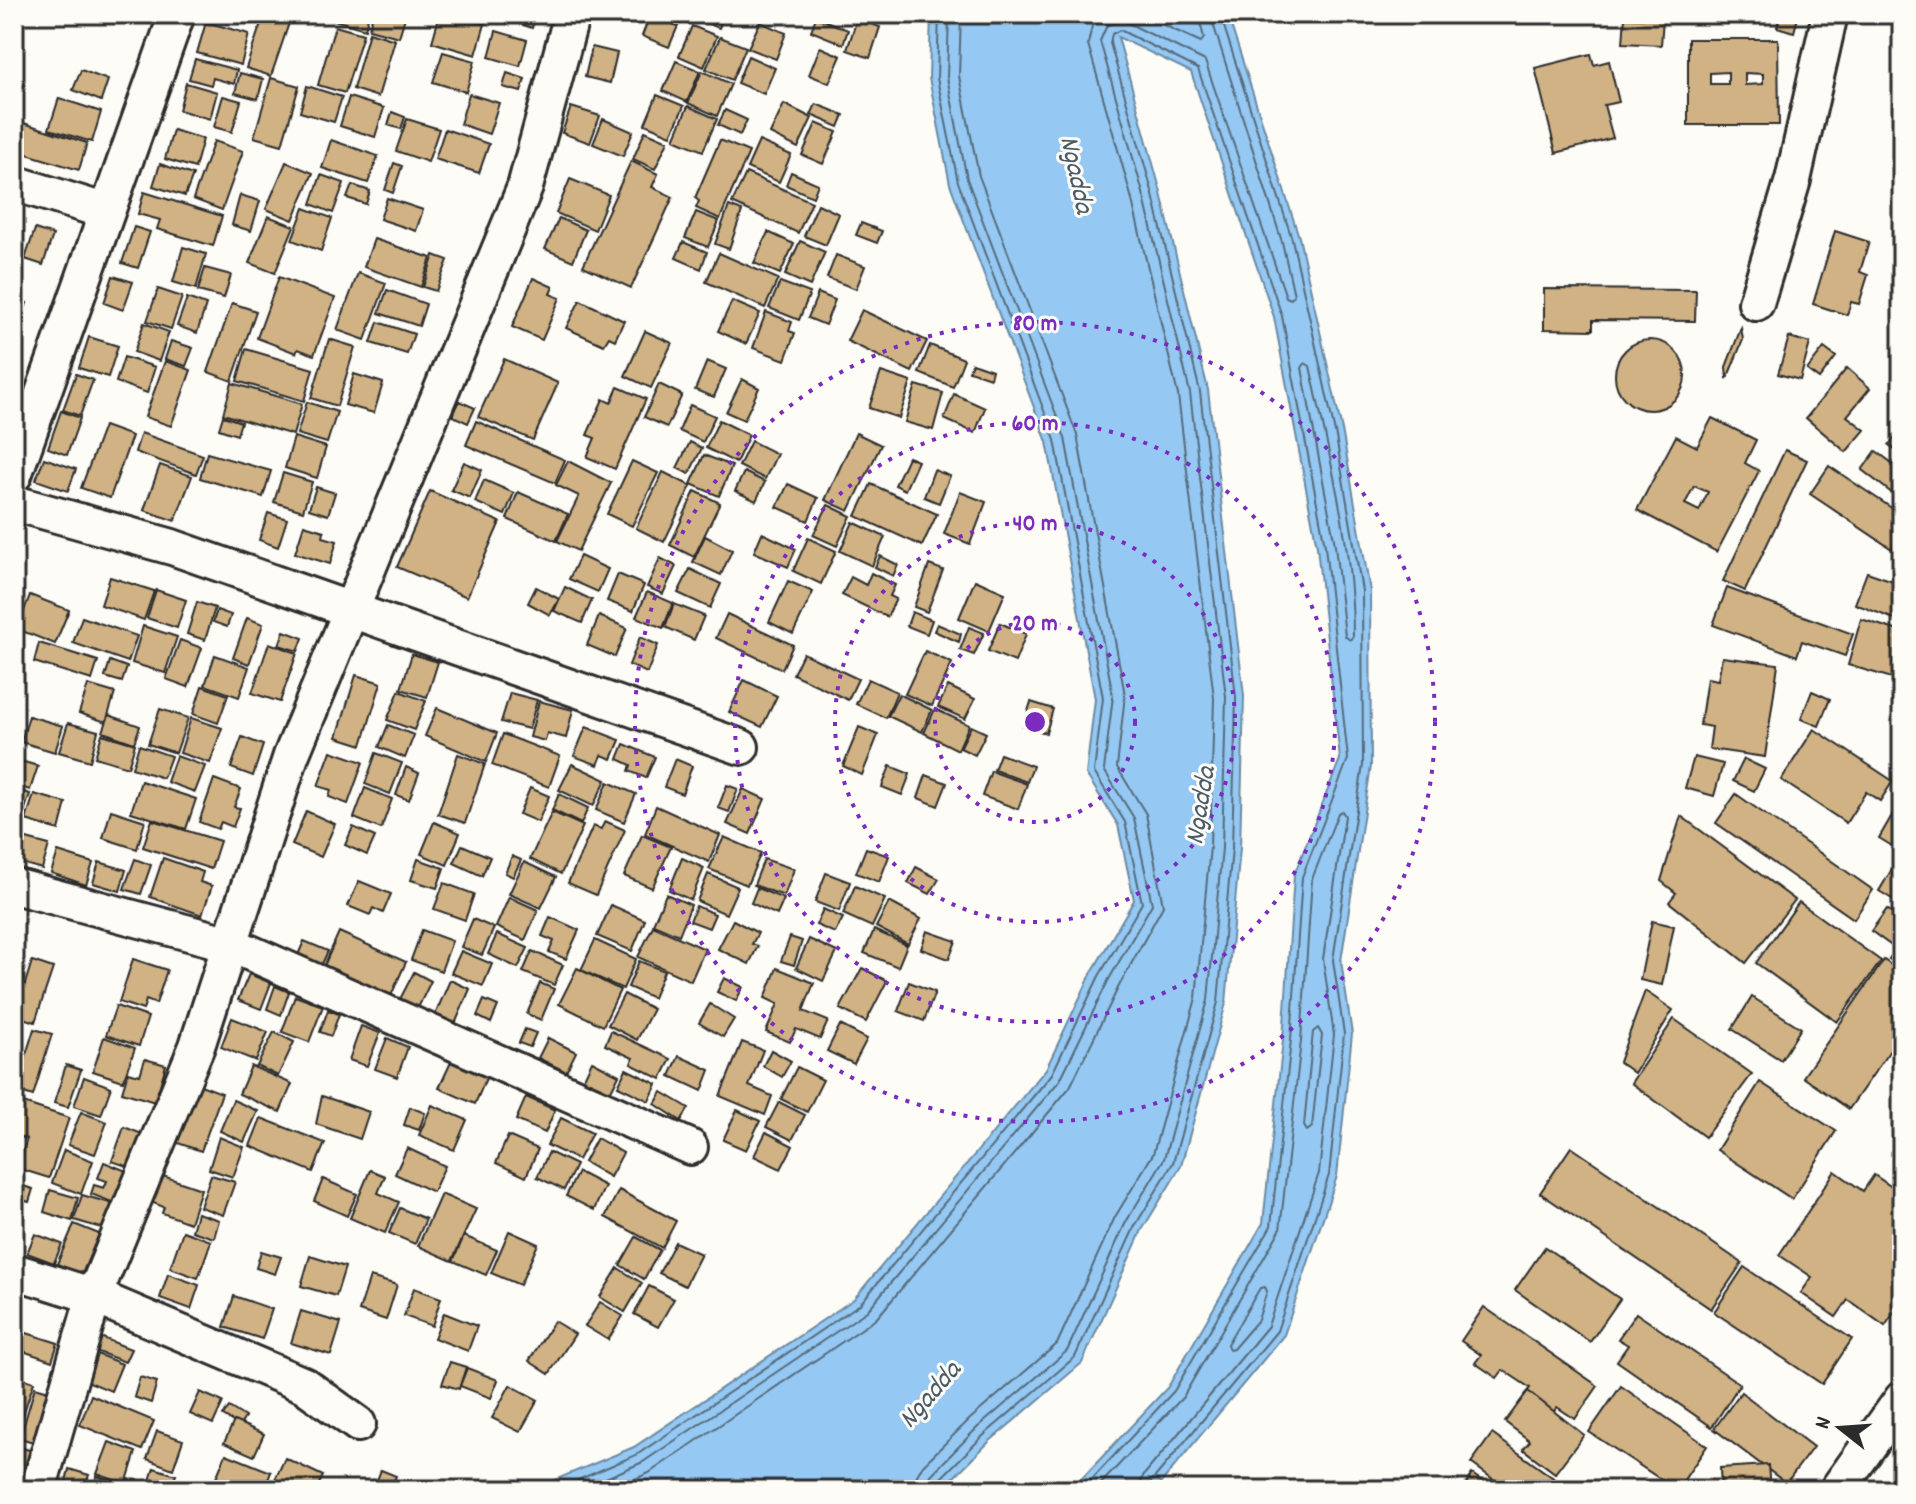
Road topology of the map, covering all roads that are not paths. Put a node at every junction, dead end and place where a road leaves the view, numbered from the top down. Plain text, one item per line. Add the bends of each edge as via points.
1 (177, 14) edge
2 (572, 14) edge
3 (1830, 14) edge
4 (14, 183) edge
5 (104, 211) junction
6 (1756, 303) dead end
7 (14, 475) edge
8 (14, 503) edge
9 (351, 608) junction
10 (741, 747) dead end
11 (14, 886) edge
12 (230, 944) junction
13 (690, 1147) dead end
14 (14, 1271) edge
15 (94, 1296) junction
16 (1902, 1399) edge
17 (358, 1424) dead end
18 (38, 1490) edge
19 (1837, 1490) edge

1 - 5 street
2 - 9 street via 525,187
3 - 6 street via 1793,180
4 - 5 street
5 - 7 street
8 - 9 street via 172,547
9 - 10 street
9 - 12 street via 291,756
11 - 12 street
12 - 13 street
12 - 15 street via 197,1046
14 - 15 street
15 - 17 street via 304,1385
15 - 18 street
16 - 19 street

